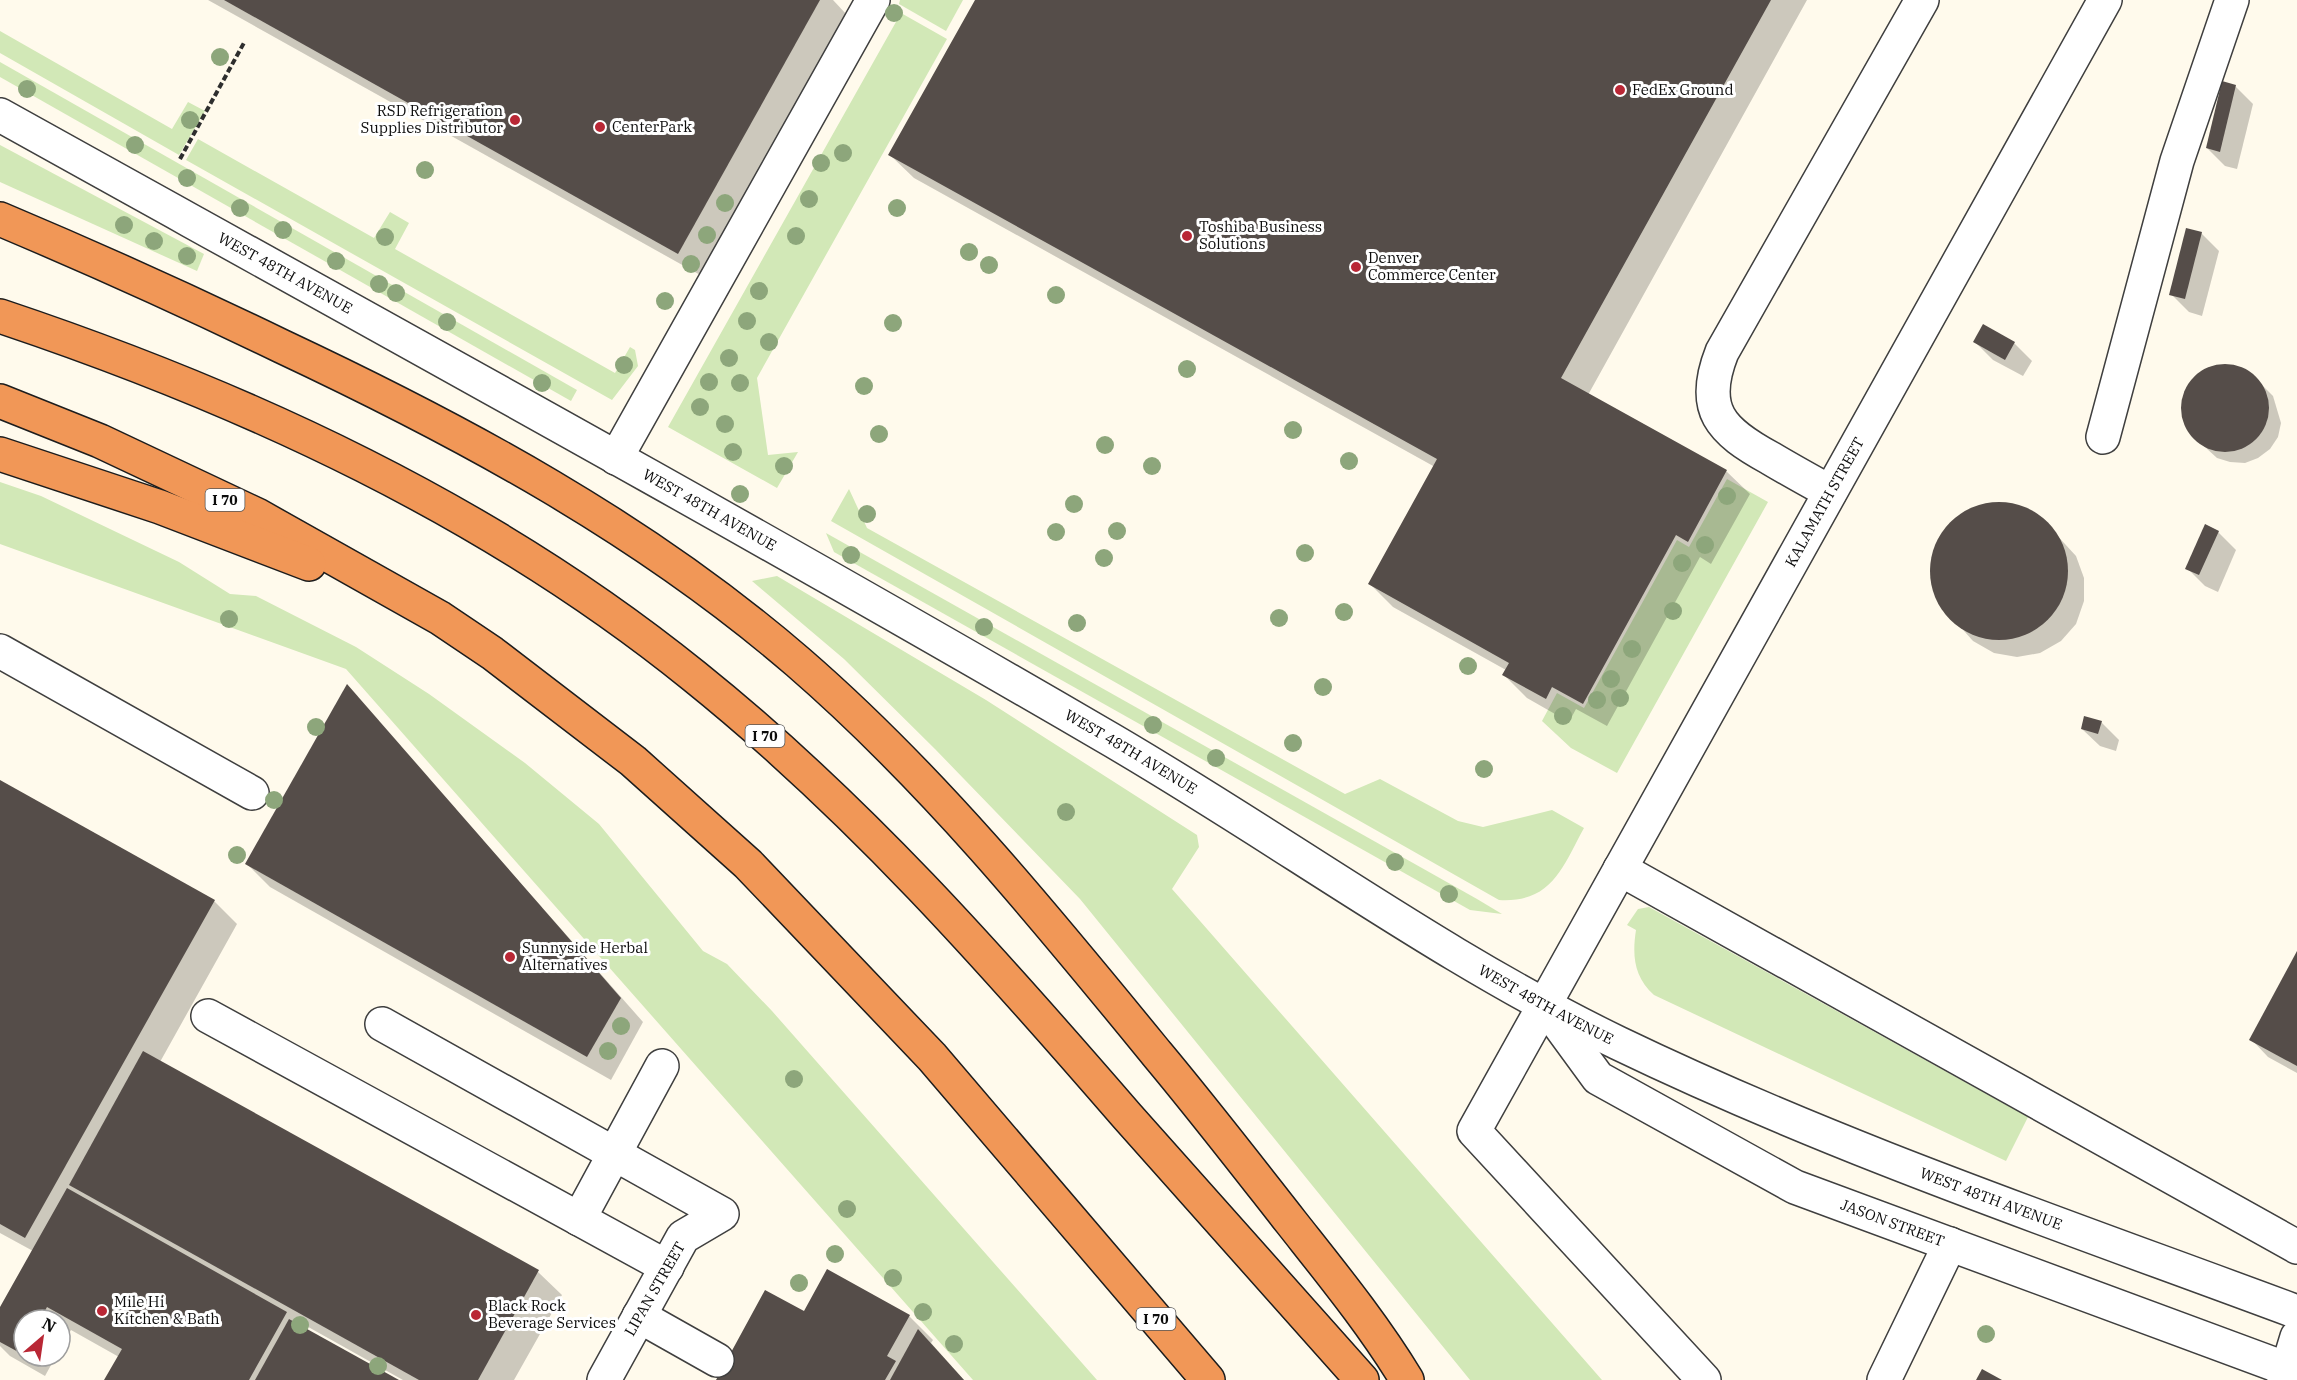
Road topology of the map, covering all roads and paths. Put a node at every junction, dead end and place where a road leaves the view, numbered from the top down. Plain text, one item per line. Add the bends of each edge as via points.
1 (873, 0) edge
2 (1922, 0) edge
3 (2105, 0) edge
4 (2232, 0) edge
5 (245, 41) dead end
6 (0, 115) edge
7 (180, 159) dead end
8 (0, 219) edge
9 (0, 316) edge
10 (0, 401) edge
11 (2103, 437) dead end
12 (0, 454) edge
13 (616, 458) junction
14 (1830, 492) junction
15 (440, 618) junction
16 (0, 651) edge
17 (252, 792) dead end
18 (1620, 869) junction
19 (1545, 1005) junction
20 (208, 1016) dead end
21 (382, 1024) dead end
22 (662, 1066) dead end
23 (614, 1154) junction
24 (579, 1219) junction
25 (1950, 1244) junction
26 (2297, 1247) edge
27 (667, 1267) junction
28 (2297, 1312) edge
29 (639, 1316) junction
30 (2297, 1337) edge
31 (717, 1360) dead end
32 (2285, 1374) edge
33 (604, 1380) edge
34 (1208, 1380) edge
35 (1362, 1380) edge
36 (1407, 1380) edge
37 (1704, 1380) edge
38 (1884, 1380) edge

1 - 13 street
2 - 14 street via 1722,352 1713,375 1713,399 1721,421 1737,440
3 - 14 street, KALAMATH STREET
4 - 11 street via 2177,161
5 - 7 path
6 - 13 street, WEST 48TH AVENUE
8 - 36 highway via 130,274 352,379 506,461 635,538 775,643 835,694 889,748 1073,952 1378,1332
9 - 35 highway, I 70 via 224,399 404,485 548,570 694,675 824,789 945,909
10 - 15 highway, I 70 via 100,441 256,515
12 - 15 highway via 221,529
13 - 19 street, WEST 48TH AVENUE via 1110,738 1464,960
14 - 18 street, KALAMATH STREET
15 - 34 highway, I 70 via 633,761 748,864 932,1057
16 - 17 street
18 - 19 street, KALAMATH STREET
18 - 26 street
19 - 25 street, JASON STREET via 1598,1078 1796,1186
19 - 28 street, WEST 48TH AVENUE via 1616,1042 1768,1110 2035,1216
19 - 37 street, KALAMATH STREET via 1474,1131
20 - 24 street
21 - 23 street
22 - 23 street
23 - 24 street
23 - 27 street, LIPAN STREET via 722,1214 683,1238
24 - 27 street
25 - 32 street, JASON STREET
25 - 38 street
27 - 29 street, LIPAN STREET
29 - 31 street
29 - 33 street, LIPAN STREET
30 - 32 street

